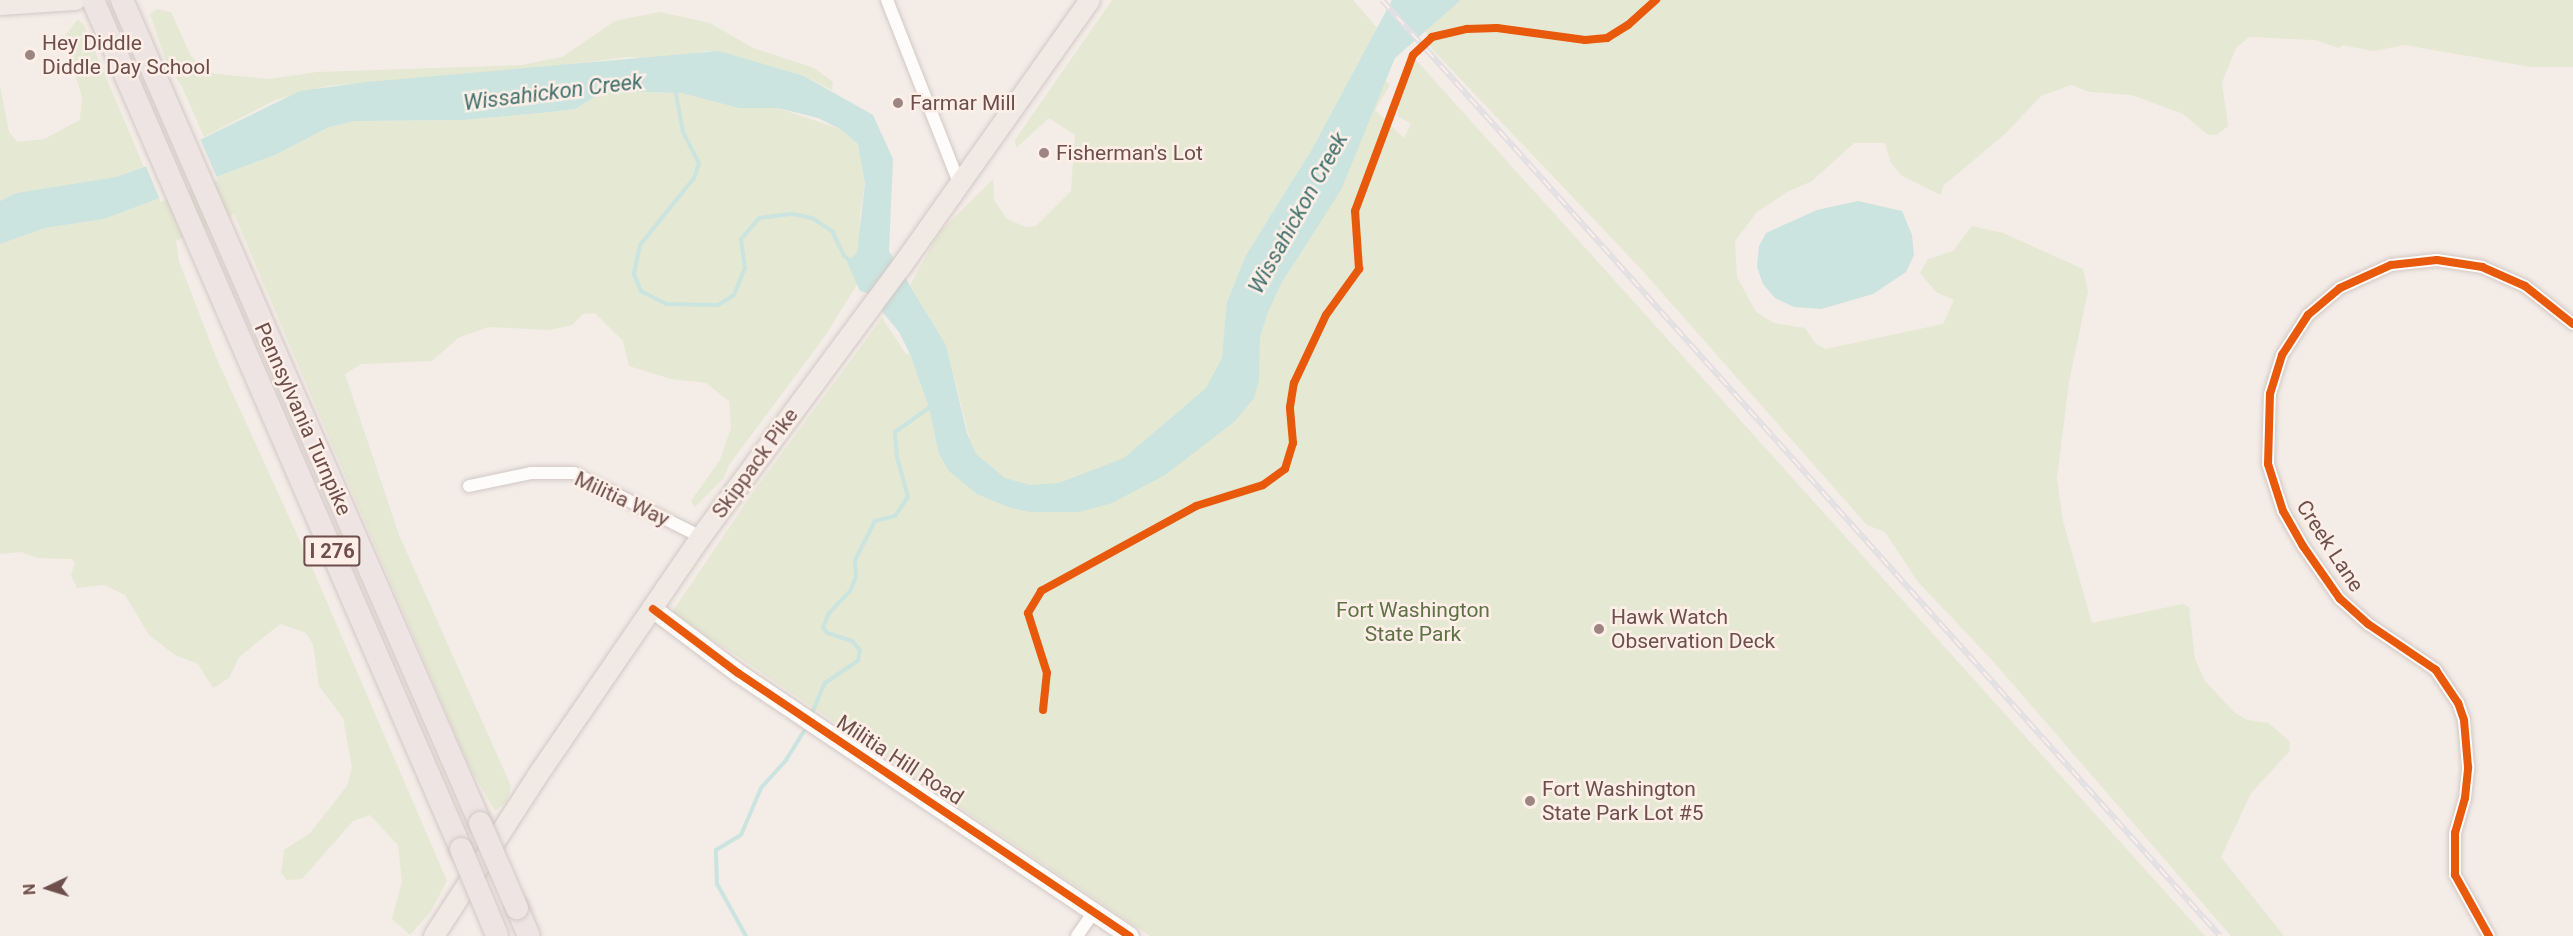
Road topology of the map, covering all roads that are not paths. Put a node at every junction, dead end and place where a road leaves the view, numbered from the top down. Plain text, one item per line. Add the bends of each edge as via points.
1 (76, 0) edge
2 (93, 0) edge
3 (122, 0) edge
4 (887, 0) edge
5 (1090, 0) edge
6 (0, 5) edge
7 (959, 183) junction
8 (2573, 324) edge
9 (469, 486) dead end
10 (701, 537) junction
11 (653, 609) junction
12 (1095, 910) junction
13 (497, 935) edge
14 (434, 936) edge
15 (529, 936) edge
16 (1077, 936) edge
17 (1130, 936) edge
18 (2489, 936) edge

1 - 6 main road
2 - 13 highway, Pennsylvania Turnpike / I 276, bridge
3 - 15 highway, Pennsylvania Turnpike / I 276, bridge
4 - 7 street
5 - 7 main road, Skippack Pike
7 - 10 main road, Skippack Pike
8 - 18 street, Creek Lane via 2515,279 2482,267 2437,260 2391,265 2340,288 2308,315 2282,355 2268,405 2268,464 2283,511 2303,546 2340,599 2368,624 2436,670 2457,703 2464,720 2468,767 2465,798 2455,833 2455,874
9 - 10 street, Militia Way via 531,473 574,473
10 - 11 main road, Skippack Pike
11 - 12 street, Militia Hill Road via 710,654 844,746
11 - 14 main road, Skippack Pike via 538,775
12 - 16 street
12 - 17 street, Militia Hill Road

